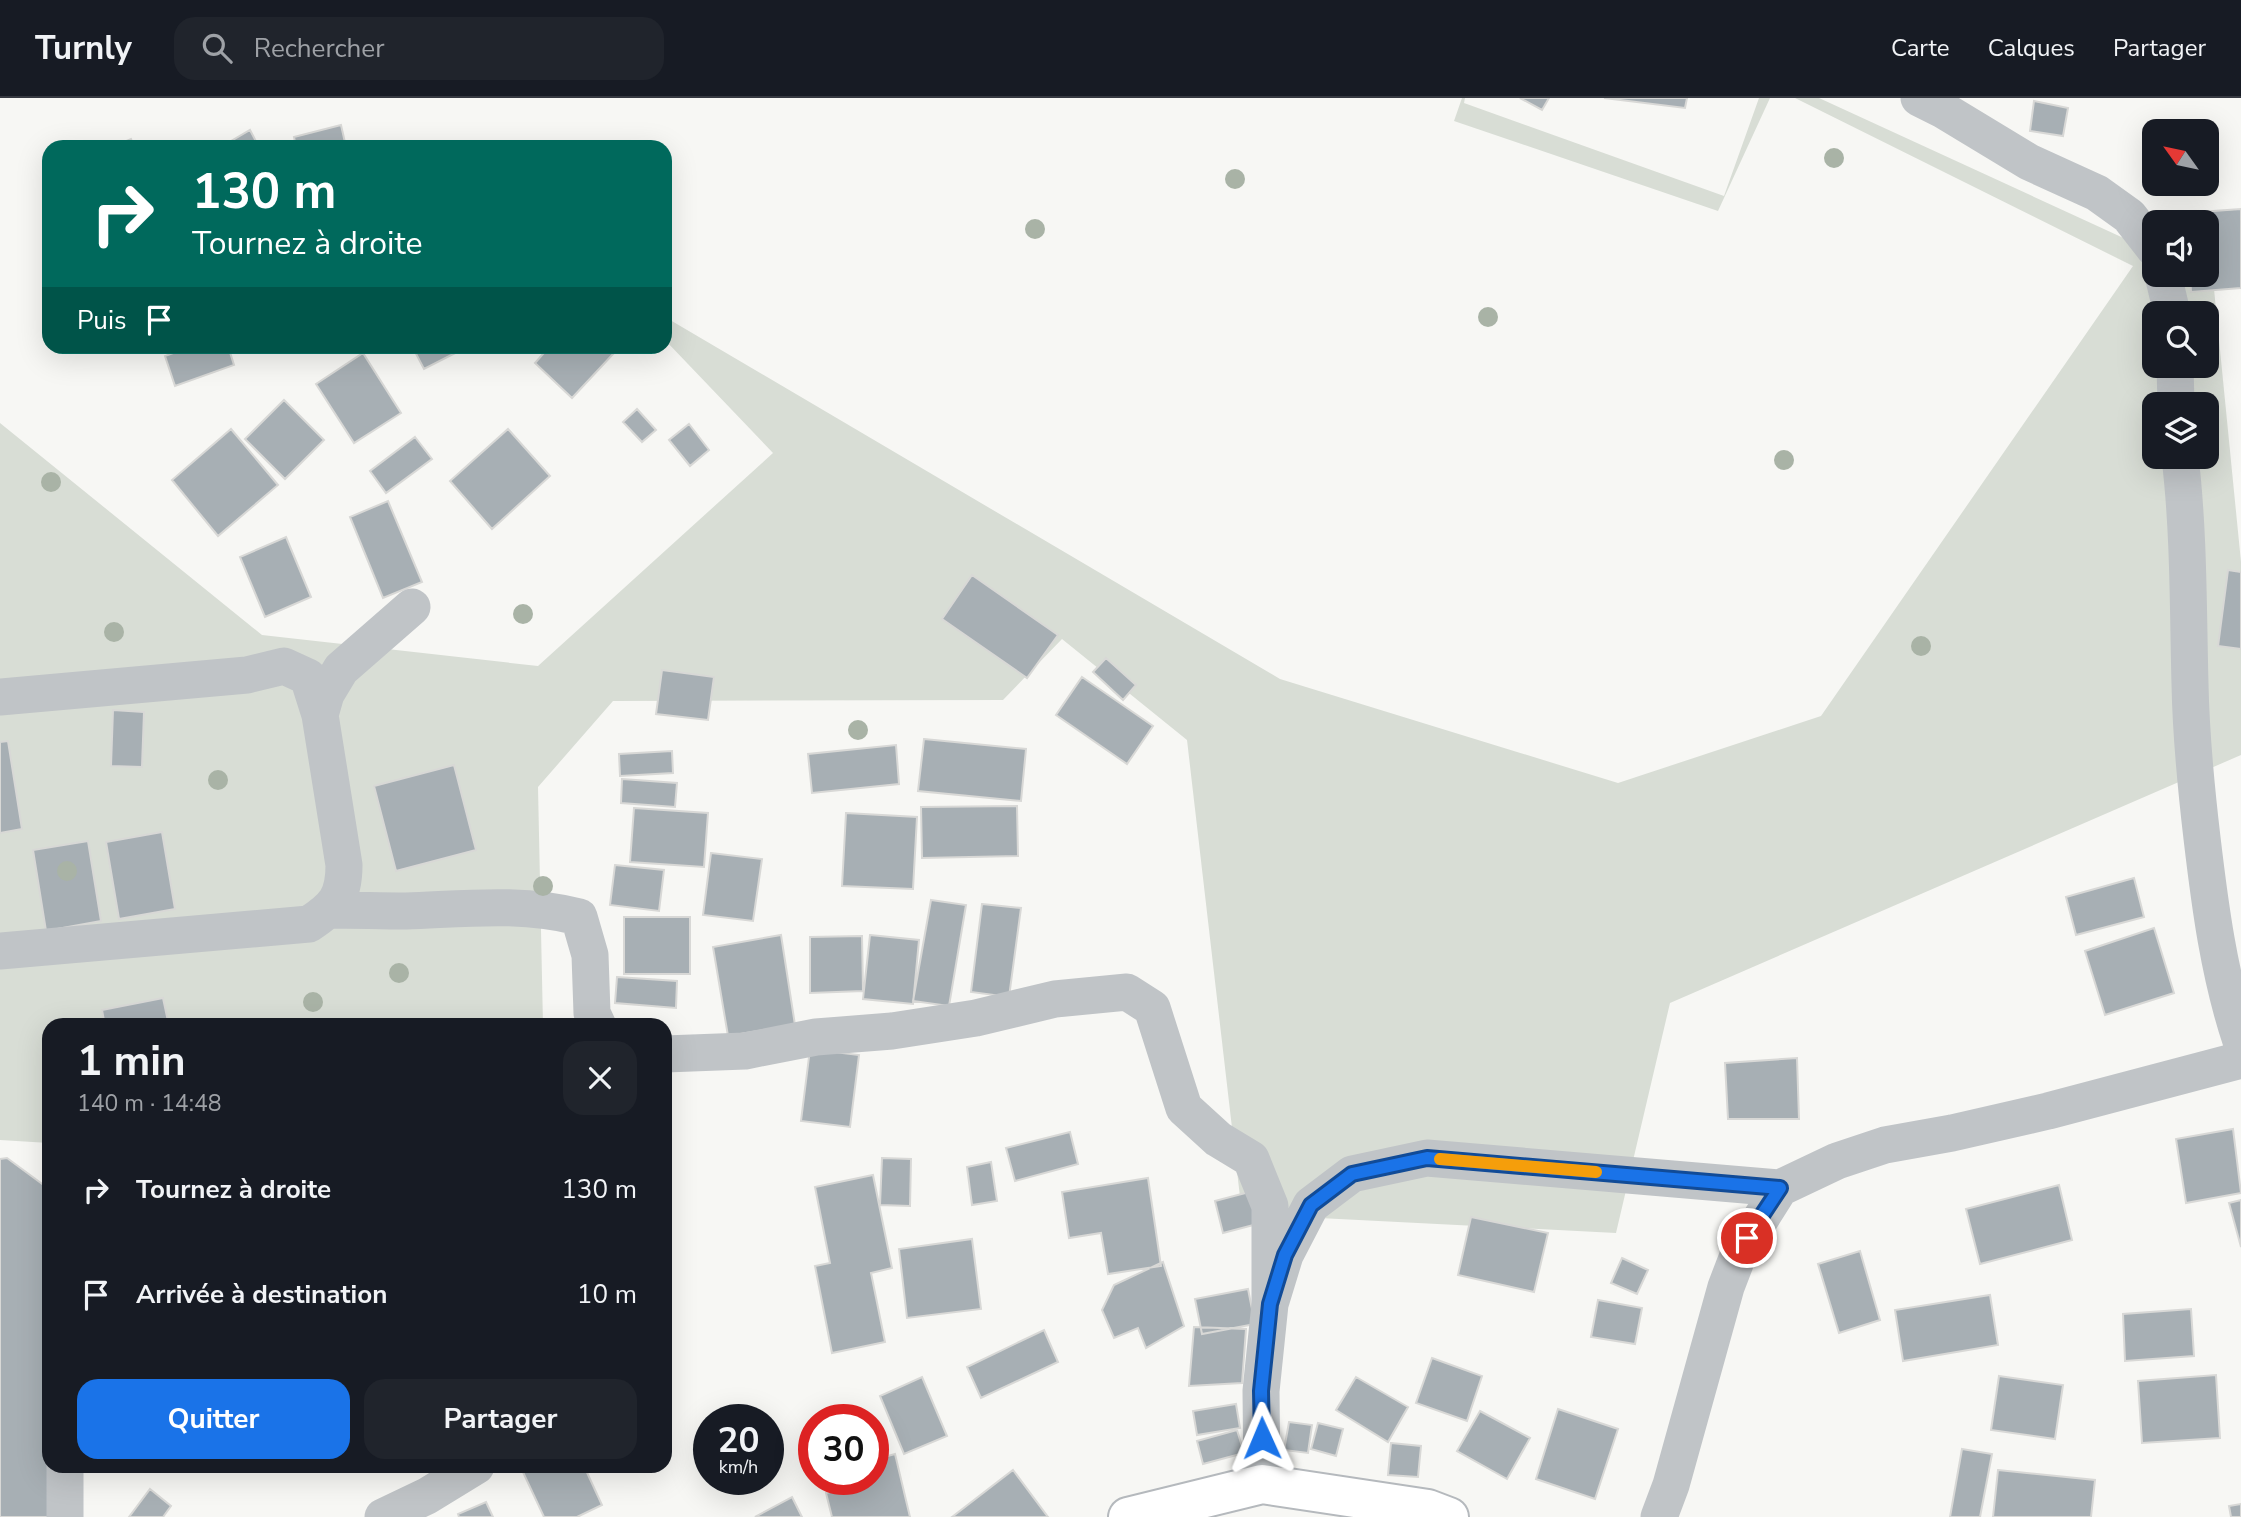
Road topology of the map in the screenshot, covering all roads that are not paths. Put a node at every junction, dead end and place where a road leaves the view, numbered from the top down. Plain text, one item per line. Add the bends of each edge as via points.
1 (1919, 98) edge
2 (2142, 233) edge
3 (2181, 469) edge
4 (412, 607) dead end
5 (0, 697) edge
6 (320, 715) junction
7 (330, 910) junction
8 (0, 951) edge
9 (594, 1018) edge
10 (2241, 1041) edge
11 (672, 1054) edge
12 (2241, 1060) edge
13 (1780, 1188) junction
14 (1270, 1304) junction
15 (65, 1473) edge
16 (465, 1473) edge
17 (1262, 1484) junction
18 (65, 1517) edge
19 (383, 1517) edge
20 (1128, 1517) edge
21 (1450, 1517) edge
22 (1659, 1517) edge

1 - 2 street via 2029,162 2096,192 2129,216
3 - 10 street via 2189,543 2190,685 2208,895
4 - 6 street via 341,669
5 - 6 street via 247,675 284,666 307,677
6 - 7 street via 344,865 344,886
7 - 8 street via 309,924
7 - 9 street via 501,906 549,909 579,917 590,955
11 - 14 street via 745,1051 816,1037 976,1018 1055,999 1127,992 1152,1008 1184,1108 1218,1139 1251,1159 1270,1206
12 - 13 street via 2048,1111 1885,1145
13 - 14 street via 1427,1158 1352,1174 1311,1205 1285,1255
13 - 22 street via 1739,1253 1726,1287
14 - 17 street via 1261,1391
15 - 18 street
16 - 19 street
17 - 20 street
17 - 21 street via 1428,1508

